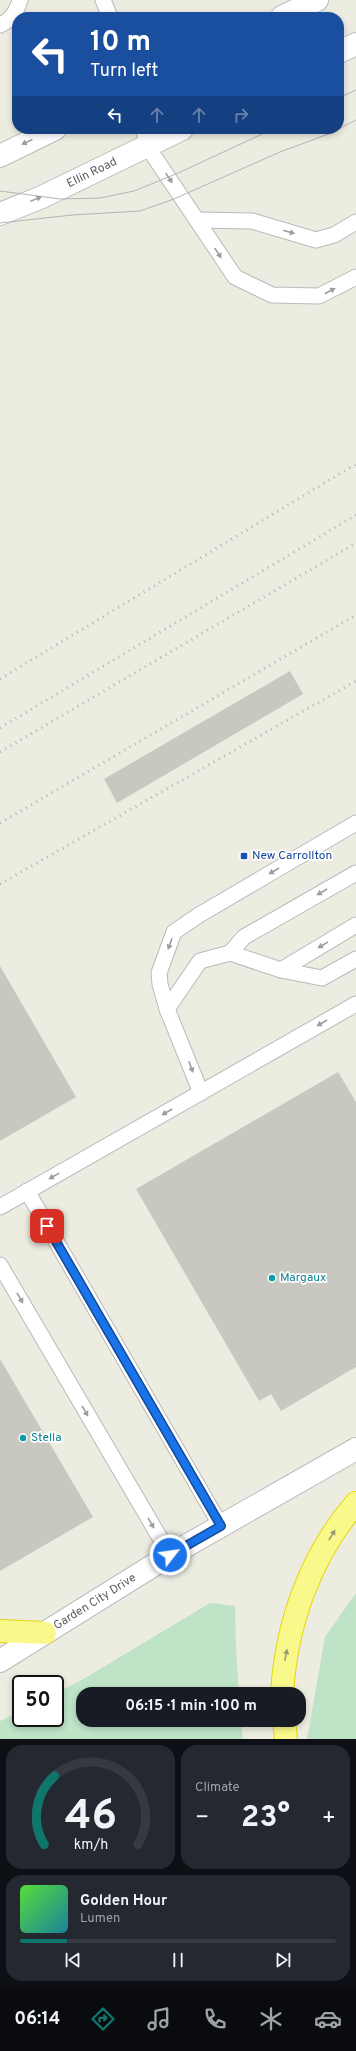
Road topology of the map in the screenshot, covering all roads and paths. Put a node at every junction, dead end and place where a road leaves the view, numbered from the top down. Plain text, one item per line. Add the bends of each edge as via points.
1 (20, 0) edge
2 (103, 0) edge
3 (317, 0) edge
4 (15, 12) edge
5 (108, 12) edge
6 (292, 12) edge
7 (12, 16) edge
8 (0, 25) edge
9 (356, 44) edge
10 (344, 50) edge
11 (45, 134) edge
12 (161, 134) edge
13 (145, 138) edge
14 (0, 156) edge
15 (0, 214) edge
16 (197, 220) junction
17 (356, 222) edge
18 (356, 277) edge
19 (356, 823) edge
20 (356, 873) edge
21 (356, 925) edge
22 (230, 953) junction
23 (356, 959) edge
24 (281, 970) junction
25 (356, 1004) edge
26 (167, 1009) junction
27 (201, 1093) junction
28 (27, 1191) junction
29 (0, 1207) edge
30 (0, 1265) edge
31 (356, 1449) edge
32 (356, 1504) edge
33 (221, 1526) junction
34 (170, 1555) junction
35 (0, 1631) edge
36 (45, 1633) junction
37 (0, 1661) edge
38 (282, 1687) edge
39 (285, 1727) edge
40 (286, 1739) edge

1 - 4 lane
2 - 5 lane
3 - 6 main road
7 - 8 lane
9 - 10 main road
11 -> 14 main road
12 - 13 main road, Ellin Road
15 -> 13 main road, Ellin Road via 42,197
13 -> 16 lane
16 -> 17 lane via 252,221 316,240 334,235
16 -> 18 lane via 235,277 272,295 319,296
19 -> 26 lane via 174,932 159,973
20 -> 22 lane via 244,937
21 -> 24 lane
22 - 24 lane
22 - 26 lane via 200,961
23 - 24 lane via 322,978
25 -> 27 lane
26 -> 27 lane
27 -> 28 lane
28 - 29 lane
28 - 33 lane
30 -> 34 lane
31 - 33 main road, Garden City Drive
38 -> 32 highway via 289,1641 313,1565 340,1522
33 - 34 main road, Garden City Drive
34 - 36 main road, Garden City Drive
35 - 36 highway
36 - 37 main road, Garden City Drive
39 - 40 highway

